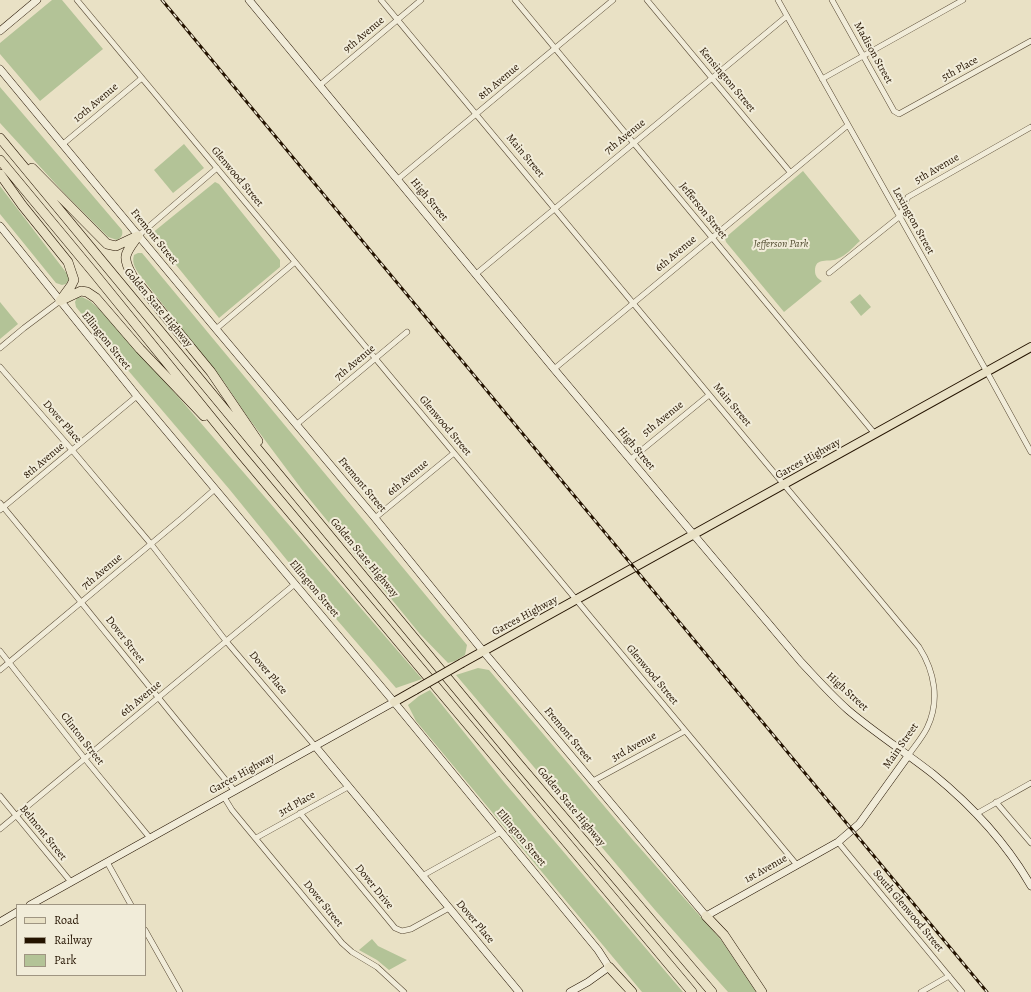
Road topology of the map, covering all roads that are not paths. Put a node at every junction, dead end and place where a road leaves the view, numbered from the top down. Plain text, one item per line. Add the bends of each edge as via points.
1 (37, 0) edge
2 (77, 0) edge
3 (249, 0) edge
4 (381, 0) edge
5 (421, 0) edge
6 (515, 0) edge
7 (613, 0) edge
8 (647, 0) edge
9 (778, 0) edge
10 (832, 0) edge
11 (962, 0) edge
12 (787, 16) junction
13 (398, 20) junction
14 (0, 31) edge
15 (1031, 41) edge
16 (555, 48) junction
17 (863, 56) junction
18 (0, 69) edge
19 (142, 78) junction
20 (712, 78) junction
21 (822, 79) junction
22 (320, 85) junction
23 (476, 114) junction
24 (899, 114) joint
25 (848, 125) junction
26 (1031, 127) edge
27 (0, 137) edge
28 (634, 143) junction
29 (62, 144) junction
30 (0, 160) edge
31 (217, 168) junction
32 (790, 172) junction
33 (0, 174) edge
34 (398, 179) junction
35 (554, 208) junction
36 (899, 217) junction
37 (0, 226) edge
38 (138, 236) junction
39 (712, 238) junction
40 (295, 262) junction
41 (829, 273) dead end
42 (476, 274) junction
43 (60, 301) junction
44 (633, 303) junction
45 (216, 329) junction
46 (407, 332) dead end
47 (1031, 347) edge
48 (0, 348) edge
49 (376, 358) junction
50 (0, 367) edge
51 (554, 369) junction
52 (987, 372) junction
53 (709, 394) junction
54 (137, 396) junction
55 (297, 424) junction
56 (875, 434) junction
57 (72, 450) junction
58 (1031, 452) edge
59 (454, 453) junction
60 (241, 454) junction
61 (630, 459) junction
62 (285, 480) junction
63 (784, 485) junction
64 (215, 489) junction
65 (1, 507) edge
66 (375, 518) junction
67 (694, 535) junction
68 (151, 544) junction
69 (295, 584) junction
70 (577, 601) junction
71 (82, 602) junction
72 (226, 641) junction
73 (0, 651) edge
74 (483, 651) junction
75 (9, 662) junction
76 (0, 670) edge
77 (158, 698) junction
78 (394, 702) junction
79 (685, 731) junction
80 (315, 746) junction
81 (908, 756) junction
82 (85, 759) junction
83 (593, 781) junction
84 (1031, 783) edge
85 (348, 787) junction
86 (234, 790) junction
87 (0, 796) edge
88 (224, 797) junction
89 (996, 802) junction
90 (300, 813) junction
91 (976, 814) junction
92 (16, 816) junction
93 (0, 829) edge
94 (501, 832) junction
95 (150, 838) junction
96 (256, 838) junction
97 (838, 842) junction
98 (1031, 843) edge
99 (107, 862) junction
100 (797, 865) junction
101 (422, 876) junction
102 (71, 882) junction
103 (1031, 886) edge
104 (32, 904) edge
105 (130, 904) edge
106 (449, 908) junction
107 (16, 913) edge
108 (706, 916) junction
109 (0, 922) edge
110 (146, 932) edge
111 (609, 967) junction
112 (949, 976) junction
113 (180, 992) edge
114 (404, 992) edge
115 (519, 992) edge
116 (570, 992) edge
117 (632, 992) edge
118 (692, 992) edge
119 (712, 992) edge
120 (762, 992) edge
121 (921, 992) edge
122 (962, 992) edge

1 - 14 street
2 - 19 street, Glenwood Street
3 - 22 street, High Street
4 - 13 street, Main Street
5 - 13 street, 9th Avenue
6 - 16 street, Jefferson Street
7 - 16 street, 8th Avenue
8 - 20 street, Kensington Street
9 - 12 street, Lexington Street
10 - 17 street, Madison Street
11 - 17 street
12 - 20 street, 7th Avenue
12 - 21 street, Lexington Street
13 - 22 street, 9th Avenue
13 - 23 street, Main Street
15 - 24 street, 5th Place
16 - 23 street, 8th Avenue
16 - 28 street, Jefferson Street
17 - 21 street
17 - 24 street, Madison Street via 894,111
18 - 29 street, Fremont Street
19 - 29 street, 10th Avenue
19 - 31 street, Glenwood Street
20 - 28 street, 7th Avenue
20 - 32 street, Kensington Street
21 - 25 street, Lexington Street
22 - 34 street, High Street
23 - 34 street, 8th Avenue
23 - 35 street, Main Street
25 - 32 street, 6th Avenue
25 - 36 street, Lexington Street
26 - 36 street, 5th Avenue via 908,197
27 - 38 highway via 106,244 116,246
27 - 62 highway, Golden State Highway
28 - 35 street, 7th Avenue
28 - 39 street, Jefferson Street
29 - 38 street, Fremont Street
30 - 60 highway
31 - 38 street
31 - 40 street, Glenwood Street
32 - 39 street, 6th Avenue
33 - 43 highway via 68,262 74,280
34 - 42 street, High Street
35 - 42 street, 7th Avenue
35 - 44 street, Main Street
36 - 41 street, 5th Avenue
36 - 52 street, Lexington Street
37 - 43 street, Ellington Street
38 - 45 street, Fremont Street
38 - 62 highway via 125,256 132,277 211,372
39 - 44 street, 6th Avenue
39 - 56 street, Jefferson Street
40 - 45 street
40 - 49 street, Glenwood Street
42 - 51 street, High Street
43 - 48 street
43 - 54 street, Ellington Street
43 - 60 highway via 81,291 92,294 177,389
44 - 51 street, 6th Avenue
44 - 53 street, Main Street
45 - 55 street, Fremont Street
46 - 49 street, 7th Avenue
47 - 52 main road, Garces Highway
49 - 55 street, 7th Avenue
49 - 59 street, Glenwood Street
50 - 57 street, Dover Place
51 - 61 street, High Street
52 - 56 main road, Garces Highway
52 - 58 street, Lexington Street
53 - 61 street, 5th Avenue
53 - 63 street, Main Street
54 - 57 street, 8th Avenue
54 - 64 street, Ellington Street
55 - 66 street, Fremont Street
56 - 63 main road, Garces Highway
57 - 65 street, 8th Avenue
57 - 68 street, Dover Place
59 - 66 street, 6th Avenue
59 - 70 street, Glenwood Street
60 - 118 highway
61 - 67 street, High Street
62 - 119 highway, Golden State Highway via 512,756
63 - 67 main road, Garces Highway
63 - 81 street, Main Street via 913,639 930,666 935,691 932,715 924,734
64 - 68 street, 7th Avenue
64 - 69 street, Ellington Street
65 - 71 street, Dover Street
66 - 74 street, Fremont Street
67 - 70 main road, Garces Highway
67 - 81 street, High Street via 823,686 847,709
68 - 71 street, 7th Avenue
68 - 72 street, Dover Place
69 - 72 street, 6th Avenue
69 - 78 street, Ellington Street
70 - 74 main road, Garces Highway
70 - 79 street, Glenwood Street
71 - 75 street, 7th Avenue
71 - 77 street, Dover Street
72 - 77 street, 6th Avenue
72 - 80 street, Dover Place
73 - 75 street, Clinton Street
74 - 78 main road, Garces Highway, bridge
74 - 83 street, Fremont Street
75 - 76 street, 7th Avenue
75 - 82 street, Clinton Street
77 - 82 street, 6th Avenue
77 - 86 street, Dover Street
78 - 80 street, Garces Highway
78 - 94 street, Ellington Street
79 - 83 street, 3rd Avenue
79 - 100 street, Glenwood Street
80 - 85 street, Dover Place
80 - 86 street, Garces Highway
81 - 91 street, High Street
81 - 97 street, Main Street via 859,824
82 - 92 street, 6th Avenue
82 - 95 street, Clinton Street
83 - 108 street, Fremont Street
84 - 89 street
85 - 90 street, 3rd Place
85 - 101 street, Dover Place
86 - 88 street, Garces Highway
87 - 92 street, Belmont Street
88 - 95 street, Garces Highway
88 - 96 street, Dover Street
89 - 91 street
89 - 98 street
90 - 96 street, 3rd Place
90 - 106 street, Dover Drive via 395,928 411,929
91 - 103 street, High Street via 1010,854
92 - 93 street, 6th Avenue
92 - 102 street, Belmont Street
94 - 101 street
94 - 111 street, Ellington Street via 582,930
95 - 99 street, Garces Highway
96 - 114 street, Dover Street via 346,947 377,966
97 - 100 street, 1st Avenue
97 - 112 street, South Glenwood Street
99 - 102 street, Garces Highway
99 - 105 street
100 - 108 street, 1st Avenue
101 - 106 street, Dover Place
102 - 104 street, Garces Highway
106 - 115 street, Dover Place
107 - 109 street
108 - 120 highway via 724,935
110 - 113 street
111 - 116 street
111 - 117 highway
112 - 121 street
112 - 122 street, South Glenwood Street

